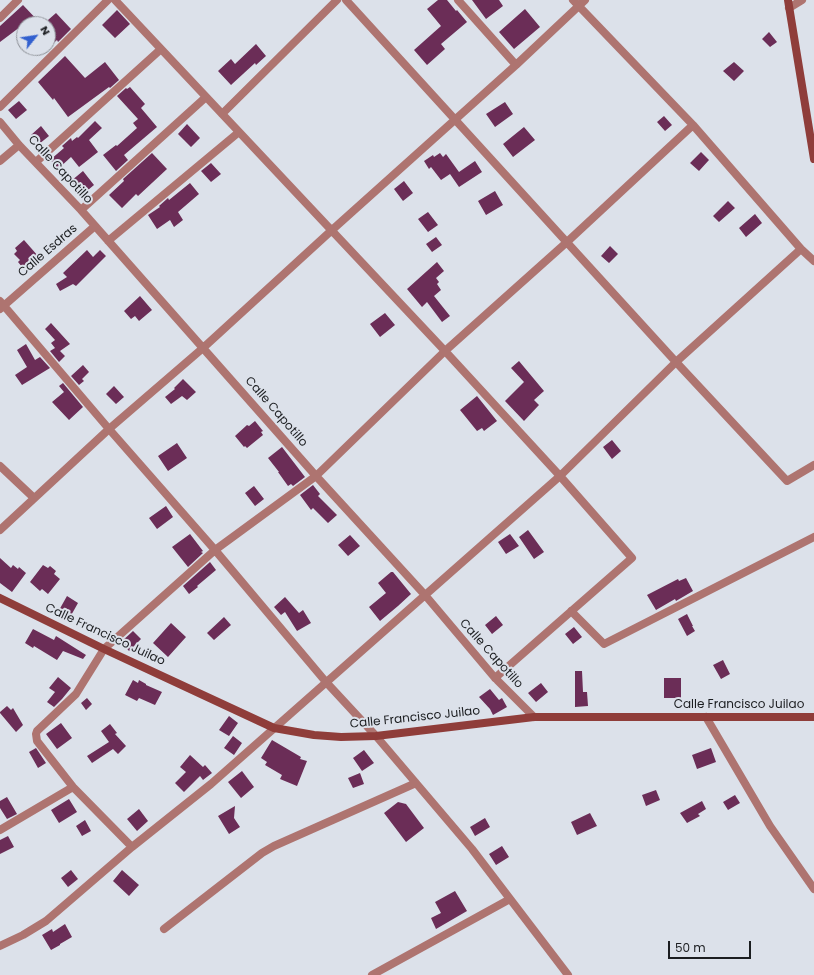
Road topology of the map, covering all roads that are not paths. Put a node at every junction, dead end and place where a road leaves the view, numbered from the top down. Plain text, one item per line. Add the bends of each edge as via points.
1 (18, 0) edge
2 (108, 0) edge
3 (115, 0) edge
4 (337, 0) edge
5 (346, 0) edge
6 (458, 0) edge
7 (585, 0) edge
8 (802, 0) edge
9 (576, 3) edge
10 (788, 4) edge
11 (0, 18) edge
12 (161, 49) junction
13 (516, 65) junction
14 (206, 97) junction
15 (0, 107) edge
16 (222, 114) junction
17 (455, 120) junction
18 (0, 122) edge
19 (694, 125) junction
20 (239, 132) junction
21 (812, 133) edge
22 (19, 145) junction
23 (814, 159) edge
24 (0, 161) edge
25 (36, 162) junction
26 (81, 210) junction
27 (94, 226) junction
28 (332, 230) junction
29 (108, 241) junction
30 (567, 242) junction
31 (801, 249) junction
32 (814, 261) edge
33 (1, 305) edge
34 (203, 348) junction
35 (445, 351) junction
36 (676, 362) junction
37 (109, 430) junction
38 (814, 465) edge
39 (0, 466) edge
40 (316, 476) junction
41 (560, 476) junction
42 (34, 498) junction
43 (0, 530) edge
44 (814, 537) edge
45 (215, 550) junction
46 (425, 595) junction
47 (0, 598) edge
48 (571, 611) junction
49 (104, 649) junction
50 (495, 678) junction
51 (326, 682) junction
52 (534, 717) junction
53 (706, 717) junction
54 (814, 717) edge
55 (274, 728) junction
56 (376, 736) junction
57 (416, 783) junction
58 (73, 786) junction
59 (0, 830) edge
60 (132, 848) junction
61 (814, 889) edge
62 (510, 898) junction
63 (164, 929) dead end
64 (0, 946) edge
65 (372, 975) edge
66 (568, 975) edge

1 - 11 street
2 - 15 street
3 - 12 street
4 - 16 street
5 - 17 street
6 - 13 street
7 - 9 street
8 - 10 street
9 - 13 street
9 - 19 street
10 - 21 street
12 - 14 street
12 - 25 street
13 - 17 street
14 - 16 street
14 - 26 street
16 - 20 street
17 - 28 street
17 - 30 street
18 - 22 street, Calle Capotillo
19 - 30 street
19 - 31 street
20 - 28 street
20 - 29 street
21 - 23 street
22 - 24 street
22 - 25 street, Calle Capotillo
25 - 26 street, Calle Capotillo
26 - 27 street, Calle Capotillo
27 - 29 street, Calle Capotillo
27 - 33 street, Calle Esdras
28 - 34 street
28 - 35 street
29 - 34 street, Calle Capotillo
30 - 35 street
30 - 36 street
31 - 32 street
31 - 36 street
33 - 37 street
34 - 37 street
34 - 40 street, Calle Capotillo
35 - 40 street
35 - 41 street
36 - 38 street via 787,481
36 - 41 street
37 - 42 street
37 - 45 street
39 - 42 street
40 - 45 street
40 - 46 street, Calle Capotillo
41 - 46 street
41 - 48 street via 632,558
42 - 43 street
44 - 48 street via 604,644
45 - 49 street
45 - 51 street
46 - 50 street, Calle Capotillo
46 - 51 street
47 - 49 street, Calle Francisco Juilao
48 - 50 street
49 - 55 street, Calle Francisco Juilao
49 - 58 street via 76,694 41,726 36,734 37,740
50 - 52 street, Calle Capotillo
51 - 55 street
51 - 56 street
52 - 53 street, Calle Francisco Juilao
52 - 56 street, Calle Francisco Juilao
53 - 54 street, Calle Francisco Juilao
53 - 61 street via 770,826
55 - 56 street, Calle Francisco Juilao via 314,735
55 - 60 street via 211,784
56 - 57 street
57 - 62 street
57 - 63 street via 262,852
58 - 59 street
58 - 60 street
60 - 64 street via 46,921
62 - 65 street
62 - 66 street

